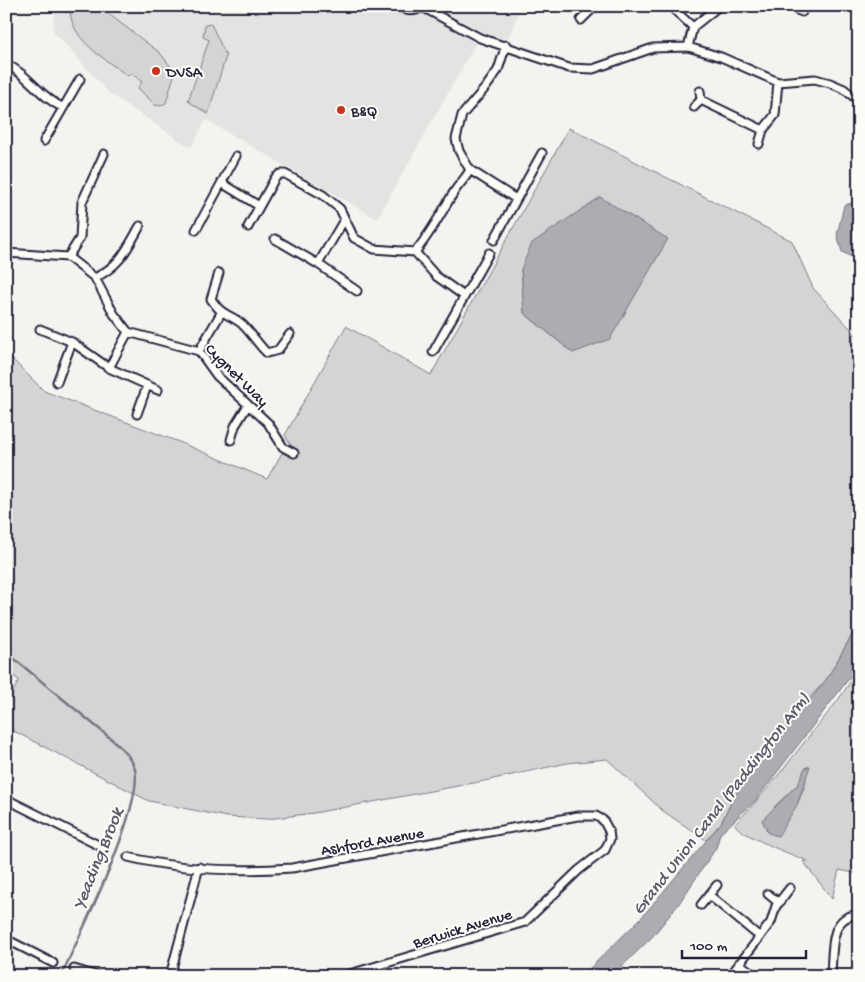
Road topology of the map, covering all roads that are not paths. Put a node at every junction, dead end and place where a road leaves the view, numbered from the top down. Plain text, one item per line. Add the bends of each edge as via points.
1 (400, 6) edge
2 (423, 6) edge
3 (595, 6) edge
4 (670, 6) edge
5 (719, 6) edge
6 (788, 6) edge
7 (802, 12) dead end
8 (581, 20) dead end
9 (693, 27) junction
10 (506, 45) junction
11 (688, 47) junction
12 (6, 64) edge
13 (80, 79) dead end
14 (778, 82) junction
15 (700, 91) dead end
16 (701, 100) junction
17 (859, 101) edge
18 (62, 107) junction
19 (694, 107) dead end
20 (763, 130) junction
21 (44, 141) dead end
22 (759, 144) dead end
23 (542, 153) dead end
24 (104, 154) dead end
25 (236, 156) dead end
26 (470, 170) junction
27 (222, 183) junction
28 (516, 199) junction
29 (259, 206) junction
30 (344, 220) junction
31 (140, 226) dead end
32 (248, 227) dead end
33 (196, 230) dead end
34 (275, 238) dead end
35 (494, 240) dead end
36 (415, 252) junction
37 (6, 253) edge
38 (488, 253) dead end
39 (68, 257) junction
40 (318, 264) junction
41 (219, 273) dead end
42 (95, 278) junction
43 (357, 291) dead end
44 (464, 296) junction
45 (221, 313) junction
46 (40, 329) dead end
47 (128, 332) junction
48 (290, 334) dead end
49 (72, 342) junction
50 (199, 352) junction
51 (433, 352) dead end
52 (109, 368) junction
53 (57, 382) dead end
54 (147, 386) junction
55 (158, 390) dead end
56 (248, 405) junction
57 (137, 414) dead end
58 (231, 440) dead end
59 (294, 453) dead end
60 (6, 799) edge
61 (610, 834) joint
62 (104, 848) dead end
63 (128, 857) dead end
64 (199, 868) junction
65 (717, 885) dead end
66 (790, 888) dead end
67 (768, 894) dead end
68 (709, 895) junction
69 (779, 903) junction
70 (701, 905) dead end
71 (859, 915) edge
72 (760, 937) junction
73 (6, 939) edge
74 (739, 962) junction
75 (53, 963) dead end
76 (74, 969) dead end
77 (98, 976) edge
78 (170, 976) edge
79 (343, 976) edge
80 (730, 976) edge
81 (756, 976) edge
82 (831, 976) edge

1 - 2 street via 413,11
2 - 10 street via 460,29
3 - 8 street
4 - 9 street
5 - 9 street
6 - 7 street
9 - 11 street
10 - 11 street via 569,68 586,70 653,48
10 - 26 street via 498,70 462,115 458,127 459,151
11 - 14 street via 721,57
12 - 18 street via 24,76 46,99
13 - 18 street
14 - 17 street via 815,79 844,89
14 - 20 street via 776,115
15 - 16 street
16 - 19 street
16 - 20 street
18 - 21 street
20 - 22 street
23 - 28 street
24 - 39 street via 82,202 80,238
25 - 27 street
26 - 28 street
26 - 36 street via 431,233
27 - 29 street
27 - 33 street
28 - 35 street
29 - 30 street via 275,178 285,174 323,195 340,209
29 - 32 street
30 - 36 street via 354,238 374,249
30 - 40 street
31 - 42 street via 112,268
34 - 40 street
36 - 44 street via 436,276
37 - 39 street
38 - 44 street
39 - 42 street
40 - 43 street
41 - 45 street via 211,299
42 - 47 street via 114,314
44 - 51 street
45 - 48 street via 239,321 267,353 278,350
45 - 50 street
46 - 49 street
47 - 50 street, Cygnet Way
47 - 52 street
49 - 52 street
49 - 53 street
50 - 56 street, Cygnet Way via 217,376
52 - 54 street
54 - 55 street
54 - 57 street
56 - 58 street via 235,426
56 - 59 street, Cygnet Way via 268,423 283,447
60 - 62 street
61 - 64 street, Ashford Avenue via 603,820 585,815 292,868
61 - 79 street, Berwick Avenue via 606,850 579,870 525,922
63 - 64 street, Ashford Avenue
64 - 78 street
65 - 68 street
66 - 69 street
67 - 69 street
68 - 70 street
68 - 72 street
69 - 72 street
71 - 82 street via 843,918 838,924
72 - 74 street
73 - 75 street
74 - 80 street
74 - 81 street
76 - 77 street

